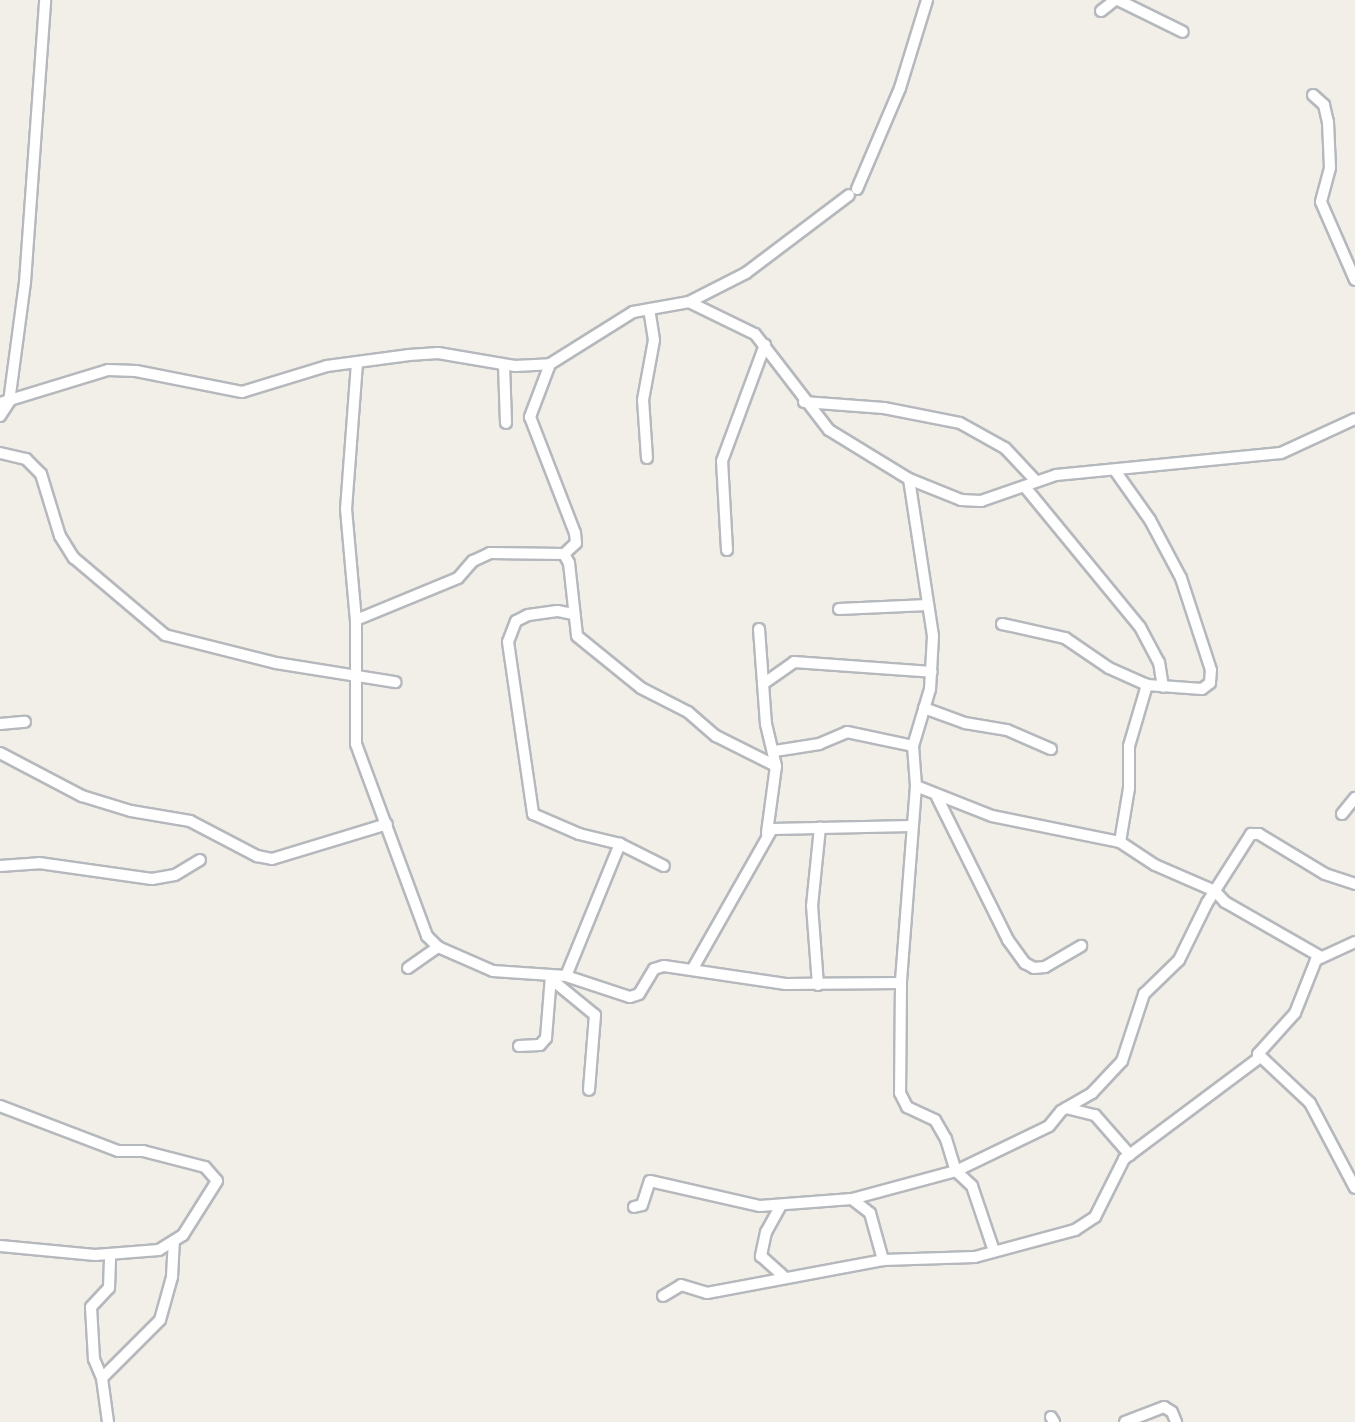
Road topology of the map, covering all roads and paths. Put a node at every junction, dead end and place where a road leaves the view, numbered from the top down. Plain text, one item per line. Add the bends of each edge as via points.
1 (45, 0) edge
2 (927, 0) edge
3 (1117, 0) edge
4 (1101, 11) dead end
5 (1183, 32) dead end
6 (1313, 95) dead end
7 (1355, 280) edge
8 (689, 302) junction
9 (649, 309) junction
10 (765, 345) junction
11 (356, 363) junction
12 (550, 364) junction
13 (504, 365) junction
14 (804, 402) junction
15 (4, 403) edge
16 (0, 416) edge
17 (1355, 419) edge
18 (506, 423) dead end
19 (0, 453) edge
20 (647, 458) dead end
21 (1116, 472) junction
22 (909, 479) junction
23 (1036, 481) junction
24 (1025, 487) junction
25 (727, 550) dead end
26 (564, 554) junction
27 (928, 605) junction
28 (839, 609) dead end
29 (573, 614) junction
30 (356, 620) junction
31 (1002, 624) dead end
32 (759, 629) dead end
33 (932, 672) junction
34 (356, 677) junction
35 (395, 682) dead end
36 (764, 684) junction
37 (1147, 685) junction
38 (1163, 687) junction
39 (924, 708) junction
40 (25, 722) dead end
41 (0, 724) edge
42 (913, 746) junction
43 (1051, 749) dead end
44 (775, 751) junction
45 (0, 752) edge
46 (776, 766) junction
47 (916, 786) junction
48 (937, 797) junction
49 (1355, 798) edge
50 (1342, 814) dead end
51 (387, 824) junction
52 (912, 826) junction
53 (820, 827) junction
54 (767, 833) junction
55 (1121, 842) junction
56 (620, 844) junction
57 (200, 860) dead end
58 (0, 866) edge
59 (664, 866) dead end
60 (1355, 884) edge
61 (1215, 891) junction
62 (1355, 942) edge
63 (1081, 946) dead end
64 (438, 947) junction
65 (1321, 957) junction
66 (408, 968) dead end
67 (692, 970) junction
68 (566, 976) junction
69 (551, 978) junction
70 (901, 983) junction
71 (818, 985) junction
72 (519, 1046) dead end
73 (1259, 1058) junction
74 (589, 1090) dead end
75 (0, 1106) edge
76 (1066, 1108) junction
77 (1130, 1155) junction
78 (956, 1171) junction
79 (1355, 1188) edge
80 (852, 1199) junction
81 (780, 1206) junction
82 (634, 1207) dead end
83 (174, 1242) junction
84 (0, 1246) edge
85 (994, 1251) junction
86 (110, 1255) junction
87 (883, 1260) junction
88 (783, 1276) junction
89 (663, 1296) dead end
90 (102, 1378) junction
91 (108, 1422) edge
92 (1125, 1422) edge
93 (1177, 1422) edge

1 - 15 street via 32,215
2 - 8 street via 900,88 853,192 746,273
3 - 4 street
3 - 5 street
6 - 7 street via 1324,105 1328,122 1330,168 1321,202
8 - 9 street
8 - 10 street via 747,328
9 - 12 street via 610,324
9 - 20 street via 654,340 643,400
10 - 14 street
10 - 25 street via 722,461
11 - 13 street via 438,354
11 - 15 street via 311,370 242,392 136,371 108,370
11 - 30 street via 346,509
12 - 13 street
12 - 26 street via 530,417 575,533 576,543
13 - 18 street
14 - 22 street via 841,439
14 - 23 street via 884,408 960,423 1005,448
15 - 16 street
17 - 21 street via 1281,453 1209,457
19 - 34 street via 26,459 41,474 60,536 74,558 165,635 276,663
21 - 23 street via 1071,473
21 - 38 street via 1150,520 1181,578 1211,670 1210,683 1202,690
22 - 24 street via 969,501
22 - 27 street
23 - 24 street
24 - 38 street via 1140,627 1159,662
26 - 29 street via 569,563
26 - 30 street via 490,553 473,561 458,578
27 - 28 street
27 - 33 street
29 - 46 street via 577,636 640,688 688,712 716,736
29 - 56 street via 528,615 516,621 508,642 532,809 540,820
30 - 34 street
31 - 37 street via 1065,638 1109,668
32 - 36 street
33 - 36 street via 794,662
33 - 39 street
34 - 35 street
34 - 51 street via 360,761
36 - 44 street via 766,724
37 - 38 street
37 - 55 street via 1129,746
39 - 42 street
39 - 43 street via 965,723 1007,730
40 - 41 street
42 - 44 street via 847,732 819,744
42 - 47 street
44 - 46 street
45 - 51 street via 82,796 131,811 190,821 257,856 272,859
46 - 54 street
47 - 48 street
47 - 52 street
48 - 55 street via 992,816
48 - 63 street via 1008,940 1025,963 1045,967
49 - 50 street
51 - 64 street via 428,936
52 - 53 street
52 - 70 street
53 - 54 street
53 - 71 street via 812,906
54 - 67 street via 752,869
55 - 61 street via 1155,865
56 - 59 street
56 - 68 street
57 - 58 street via 175,875 152,879 39,863
60 - 61 street via 1325,874 1257,833 1251,834
61 - 65 street via 1232,906
61 - 76 street via 1179,960 1144,994 1122,1060 1088,1096
62 - 65 street
64 - 66 street
64 - 69 street via 493,971
65 - 73 street via 1295,1013 1259,1048
67 - 68 street via 657,967 637,996 630,997
67 - 71 street
68 - 69 street
69 - 72 street via 546,1038 540,1045
69 - 74 street via 595,1014
70 - 71 street
70 - 78 street via 900,1093 907,1107 935,1120
73 - 77 street
73 - 79 street via 1310,1103
75 - 83 street via 118,1151 143,1151 212,1170 216,1181
76 - 77 street via 1095,1115
76 - 78 street via 1049,1126
77 - 85 street via 1116,1170 1114,1186 1098,1213 1084,1226
78 - 80 street
78 - 85 street via 972,1186
80 - 81 street
80 - 87 street via 870,1213
81 - 82 street via 729,1201 650,1181 642,1205
81 - 88 street via 766,1232 761,1256
83 - 86 street via 143,1255
83 - 90 street via 172,1277 160,1320
84 - 86 street
85 - 87 street via 967,1257
86 - 90 street via 110,1288 91,1307 94,1359
87 - 88 street
88 - 89 street via 707,1293 681,1285
90 - 91 street
92 - 93 street via 1164,1407

